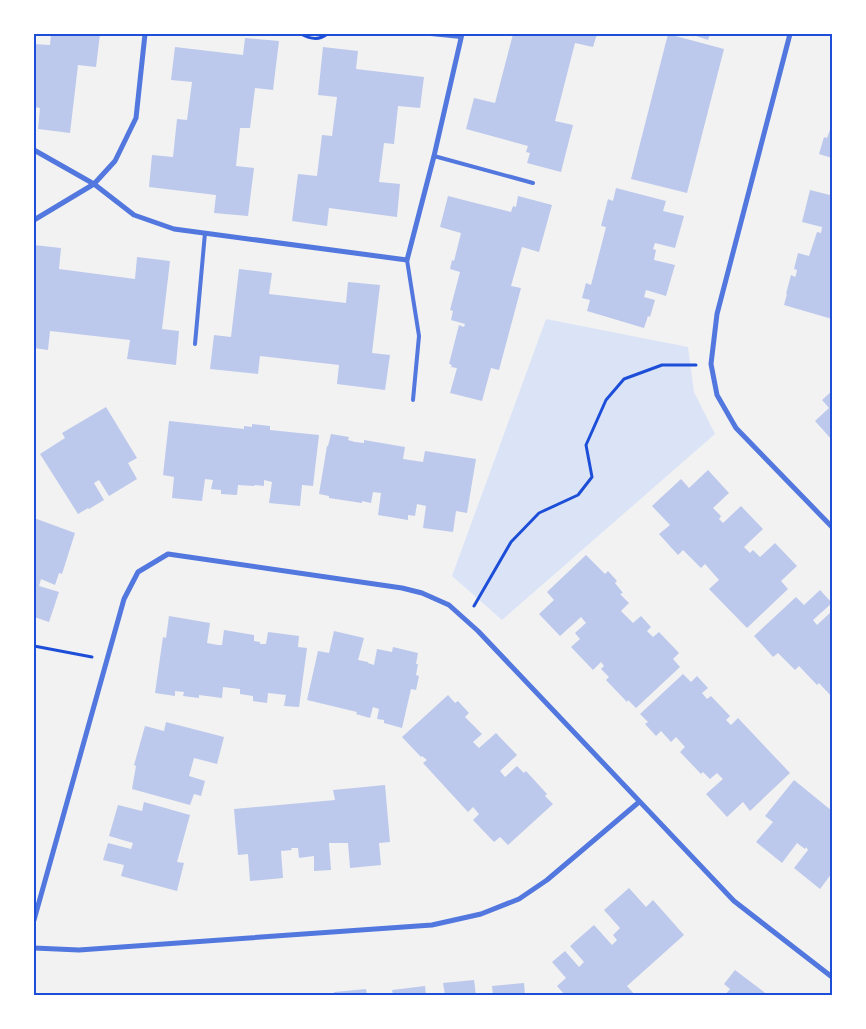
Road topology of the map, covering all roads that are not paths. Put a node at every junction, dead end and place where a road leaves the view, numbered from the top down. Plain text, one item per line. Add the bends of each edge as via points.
1 (145, 34) edge
2 (431, 34) edge
3 (790, 34) edge
4 (461, 36) edge
5 (34, 150) edge
6 (434, 156) junction
7 (533, 183) dead end
8 (94, 184) junction
9 (34, 220) edge
10 (205, 234) junction
11 (407, 260) junction
12 (195, 344) dead end
13 (413, 400) dead end
14 (832, 527) edge
15 (639, 802) junction
16 (34, 920) edge
17 (34, 948) edge
18 (832, 977) edge

1 - 8 street via 136,118 115,161
2 - 4 lane
3 - 14 street via 717,314 711,364 718,395 736,428
4 - 6 street
5 - 8 street
6 - 7 lane
6 - 11 street
8 - 9 street
8 - 10 street via 134,215 174,229
10 - 11 street
10 - 12 lane
11 - 13 lane via 418,336
15 - 16 street via 478,631 449,605 402,588 168,554 138,572 124,599
15 - 17 street via 547,880 519,899 481,914 432,925 79,950
15 - 18 street via 734,901

